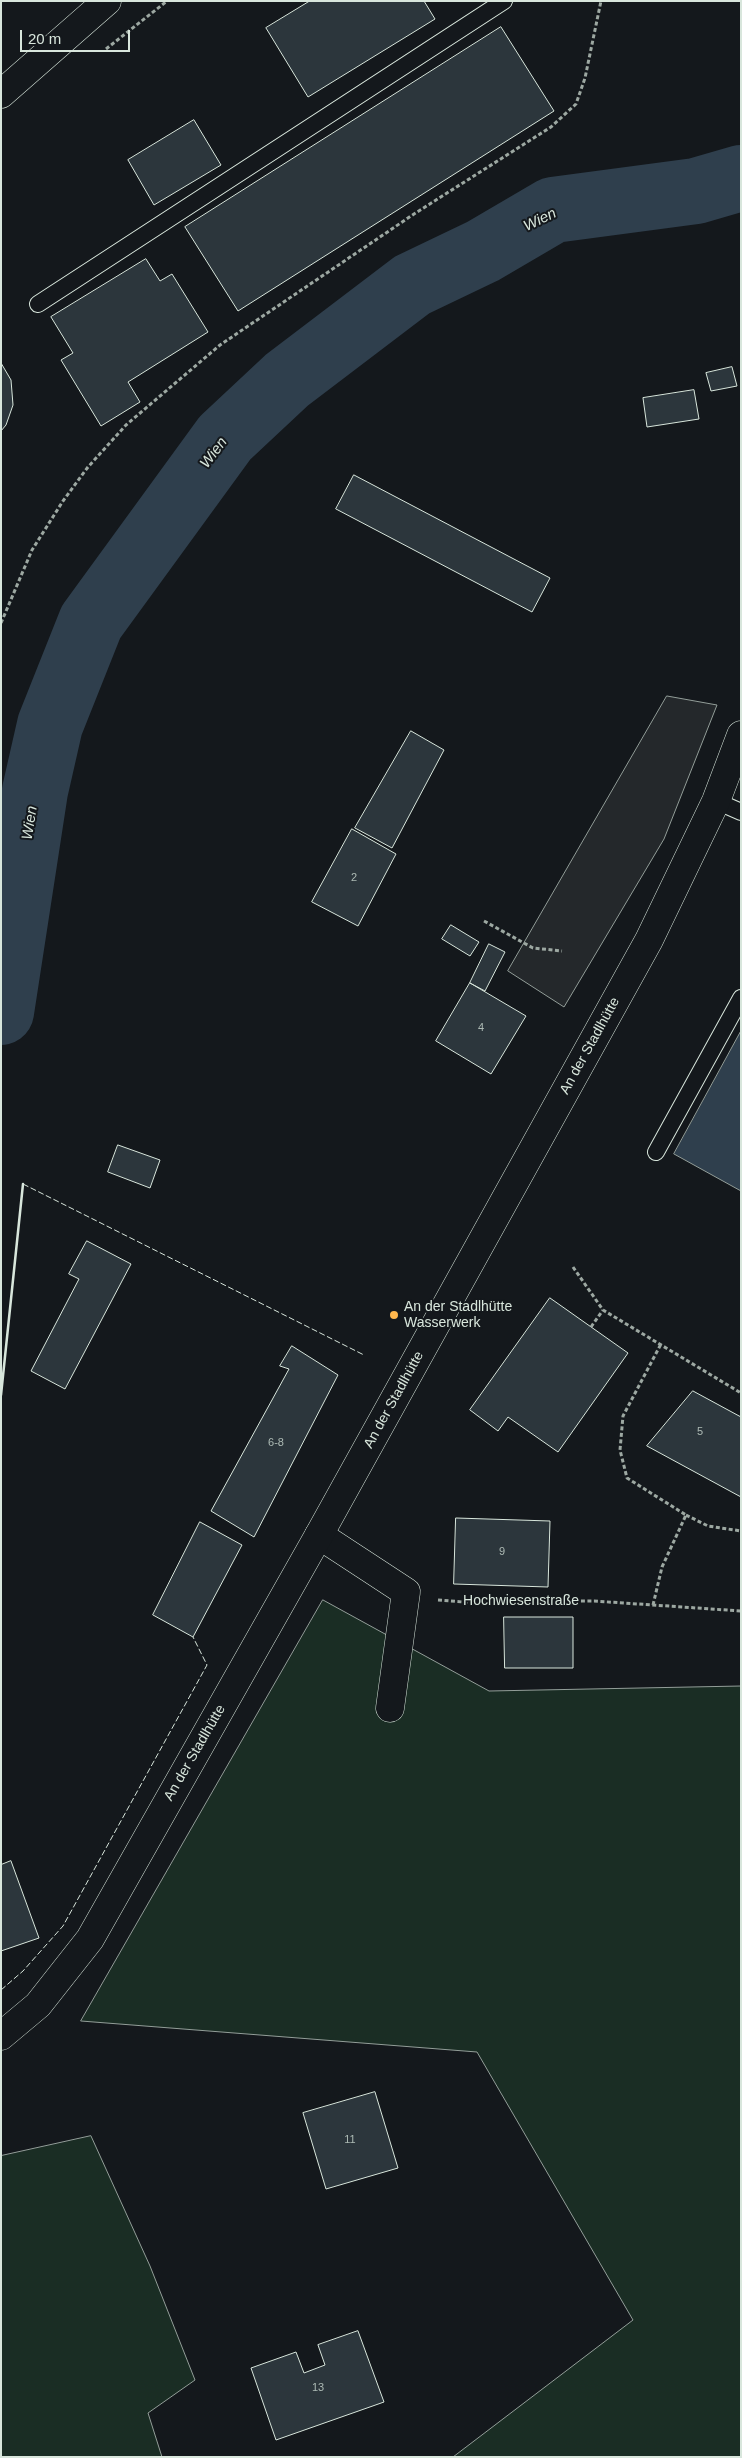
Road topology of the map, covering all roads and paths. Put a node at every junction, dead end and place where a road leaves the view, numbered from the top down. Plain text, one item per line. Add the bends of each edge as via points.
1 (107, 1) edge
2 (504, 1) edge
3 (601, 1) edge
4 (1, 94) edge
5 (38, 304) dead end
6 (1, 623) edge
7 (741, 735) edge
8 (716, 801) junction
9 (741, 812) edge
10 (484, 921) dead end
11 (562, 951) dead end
12 (741, 998) edge
13 (656, 1152) dead end
14 (573, 1267) dead end
15 (603, 1310) junction
16 (591, 1327) dead end
17 (661, 1344) junction
18 (741, 1394) edge
19 (686, 1515) junction
20 (741, 1530) edge
21 (319, 1534) junction
22 (406, 1592) junction
23 (653, 1605) junction
24 (741, 1611) edge
25 (390, 1708) dead end
26 (1, 2036) edge

1 - 4 main road
2 - 5 lane
3 - 6 path via 585,78 576,104 551,127 414,214 220,345 126,425 88,467 32,550
7 - 8 main road, An der Stadlhütte
8 - 9 lane
8 - 21 main road, An der Stadlhütte via 649,940
10 - 11 path via 533,948
12 - 13 lane
14 - 15 path
15 - 16 path
15 - 17 path
17 - 18 path
17 - 19 path via 623,1416 620,1450 627,1478
19 - 20 path via 708,1526
19 - 23 path via 662,1568
21 - 22 main road
21 - 26 main road, An der Stadlhütte via 90,1939 38,2005
22 - 23 path, Hochwiesenstraße via 429,1599 463,1602 594,1601
22 - 25 main road
23 - 24 path, Hochwiesenstraße

